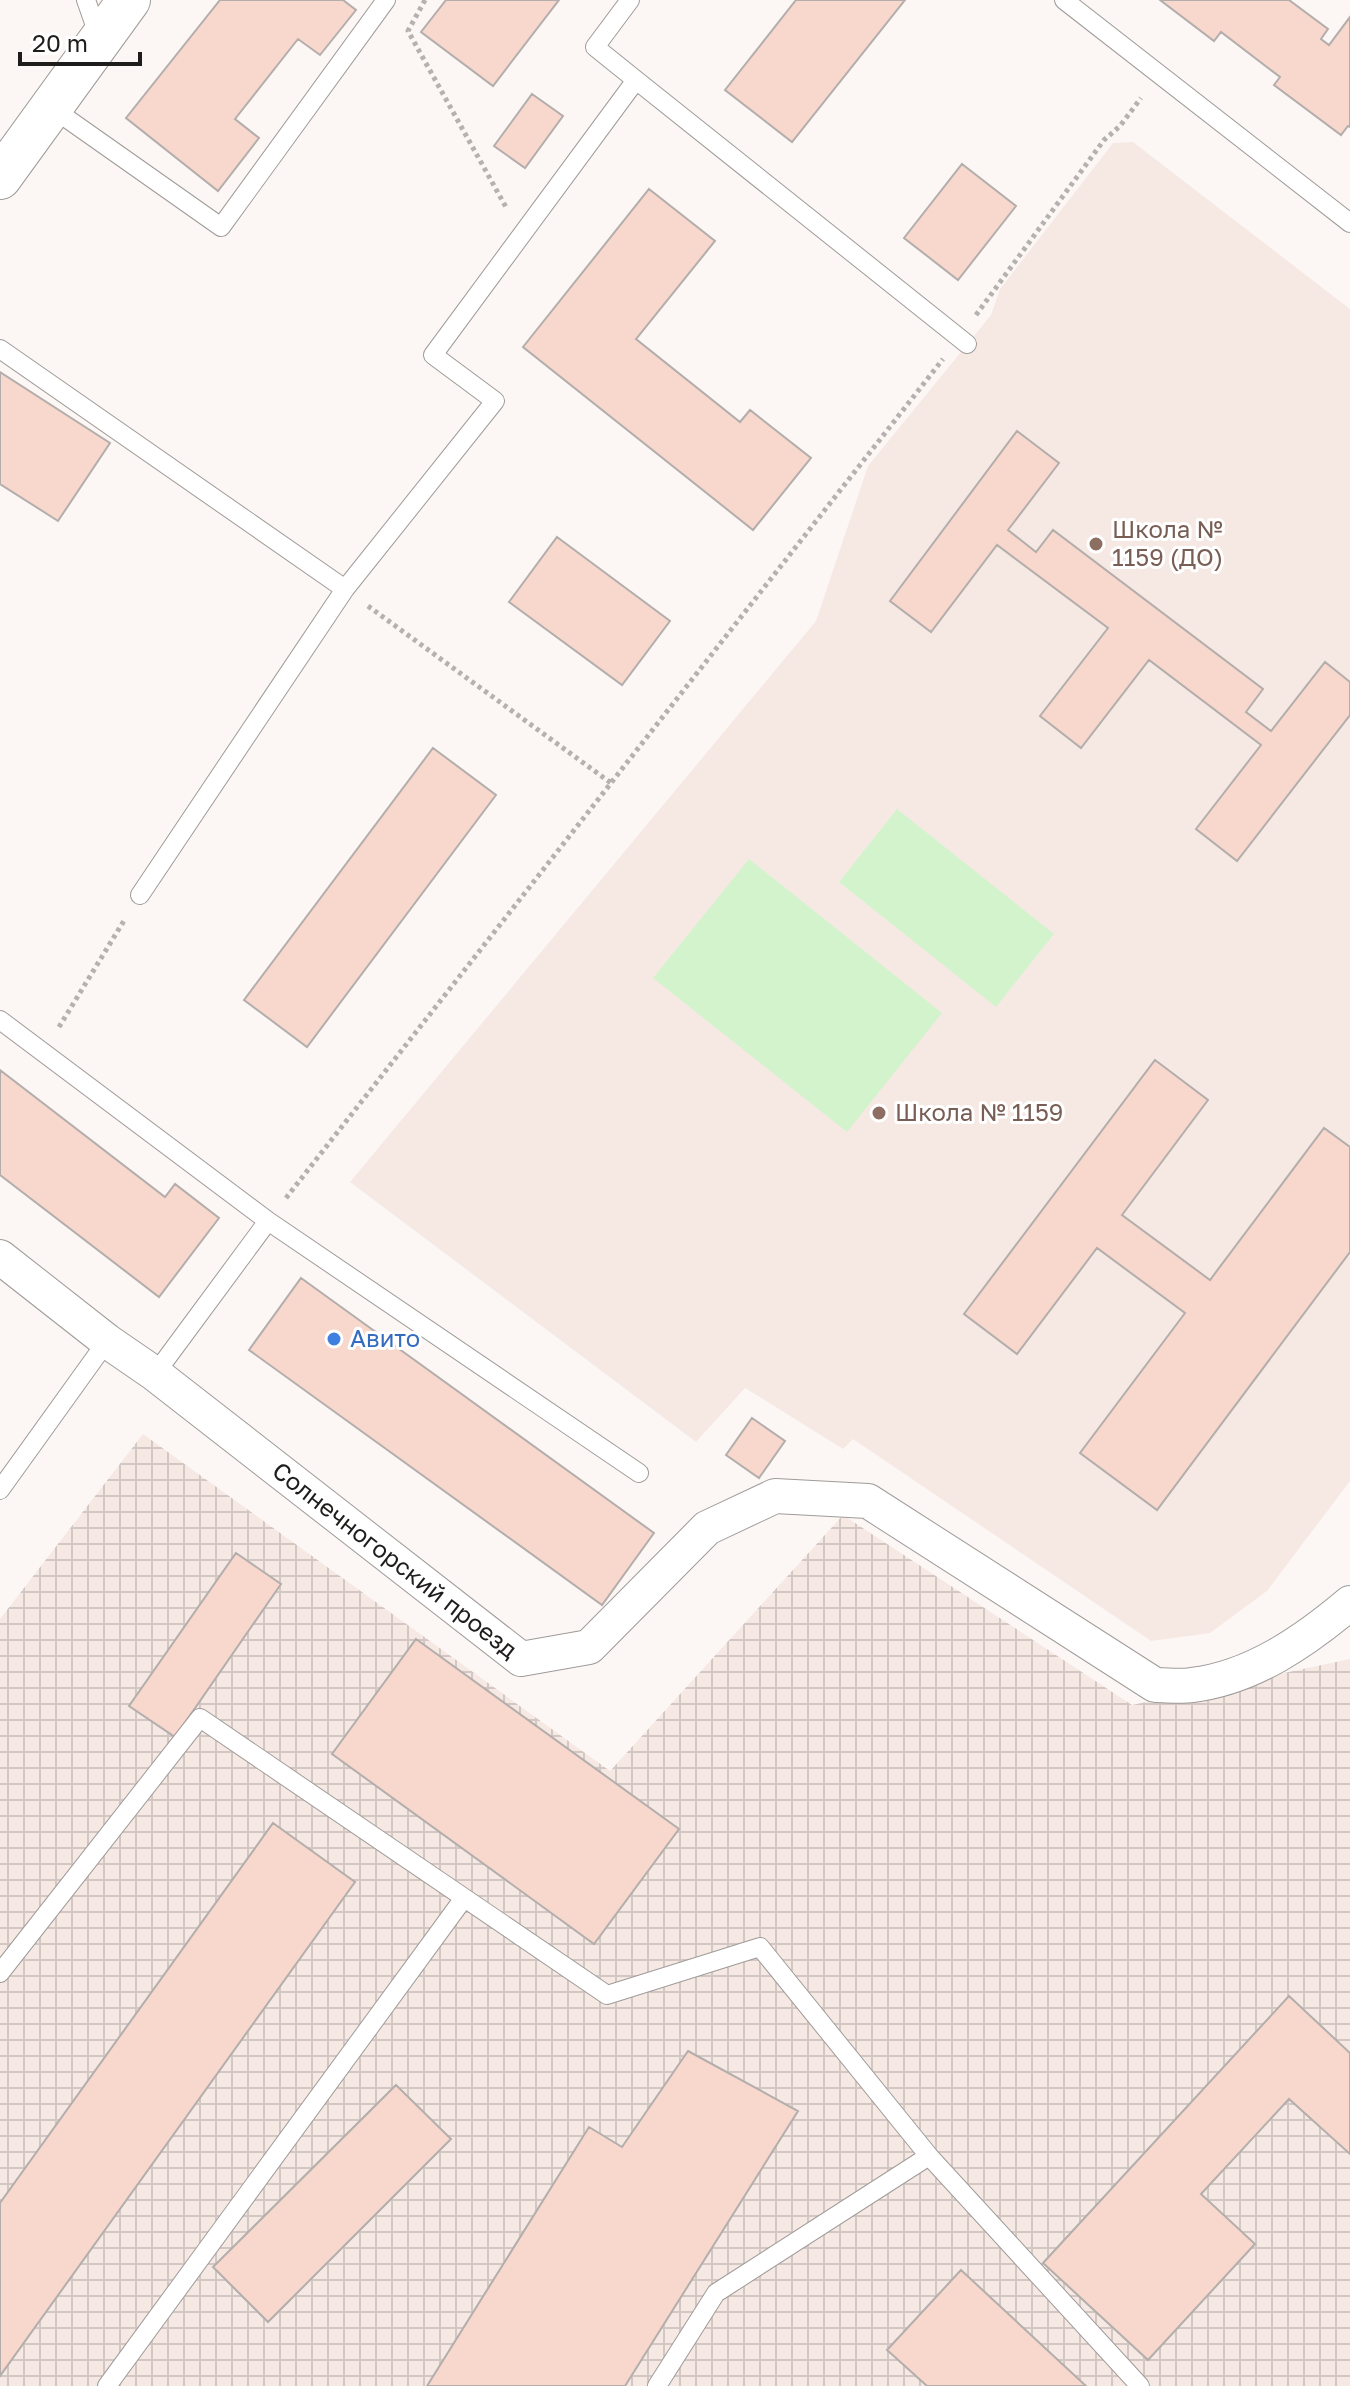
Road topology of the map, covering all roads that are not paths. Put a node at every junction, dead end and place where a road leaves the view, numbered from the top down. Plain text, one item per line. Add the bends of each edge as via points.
1 (86, 0) edge
2 (129, 0) edge
3 (386, 0) edge
4 (630, 0) edge
5 (1064, 0) edge
6 (100, 39) junction
7 (636, 80) junction
8 (52, 108) junction
9 (0, 178) edge
10 (1350, 223) edge
11 (963, 341) road end
12 (0, 349) edge
13 (345, 589) junction
14 (140, 895) road end
15 (0, 1020) edge
16 (268, 1221) junction
17 (0, 1257) edge
18 (107, 1341) junction
19 (155, 1374) junction
20 (639, 1473) dead end
21 (0, 1490) edge
22 (1350, 1603) edge
23 (464, 1898) junction
24 (0, 1973) edge
25 (929, 2156) junction
26 (107, 2386) edge
27 (657, 2386) edge
28 (1140, 2386) edge

1 - 6 lane
2 - 6 street
3 - 8 lane via 221,227
4 - 7 lane via 595,47
5 - 10 lane
6 - 8 street
7 - 11 lane
7 - 13 lane via 433,355 495,401
8 - 9 street
12 - 13 lane
13 - 14 lane
15 - 16 lane
16 - 19 lane
16 - 20 lane
17 - 18 street, Солнечногорский проезд
18 - 19 street, Солнечногорский проезд
18 - 21 lane
19 - 22 street, Солнечногорский проезд via 521,1659 589,1647 707,1528 775,1496 868,1501 1155,1685 1192,1685 1244,1673 1313,1635
23 - 24 lane via 200,1718
23 - 25 lane via 607,1995 760,1947
23 - 26 lane
25 - 27 lane via 716,2293
25 - 28 lane

